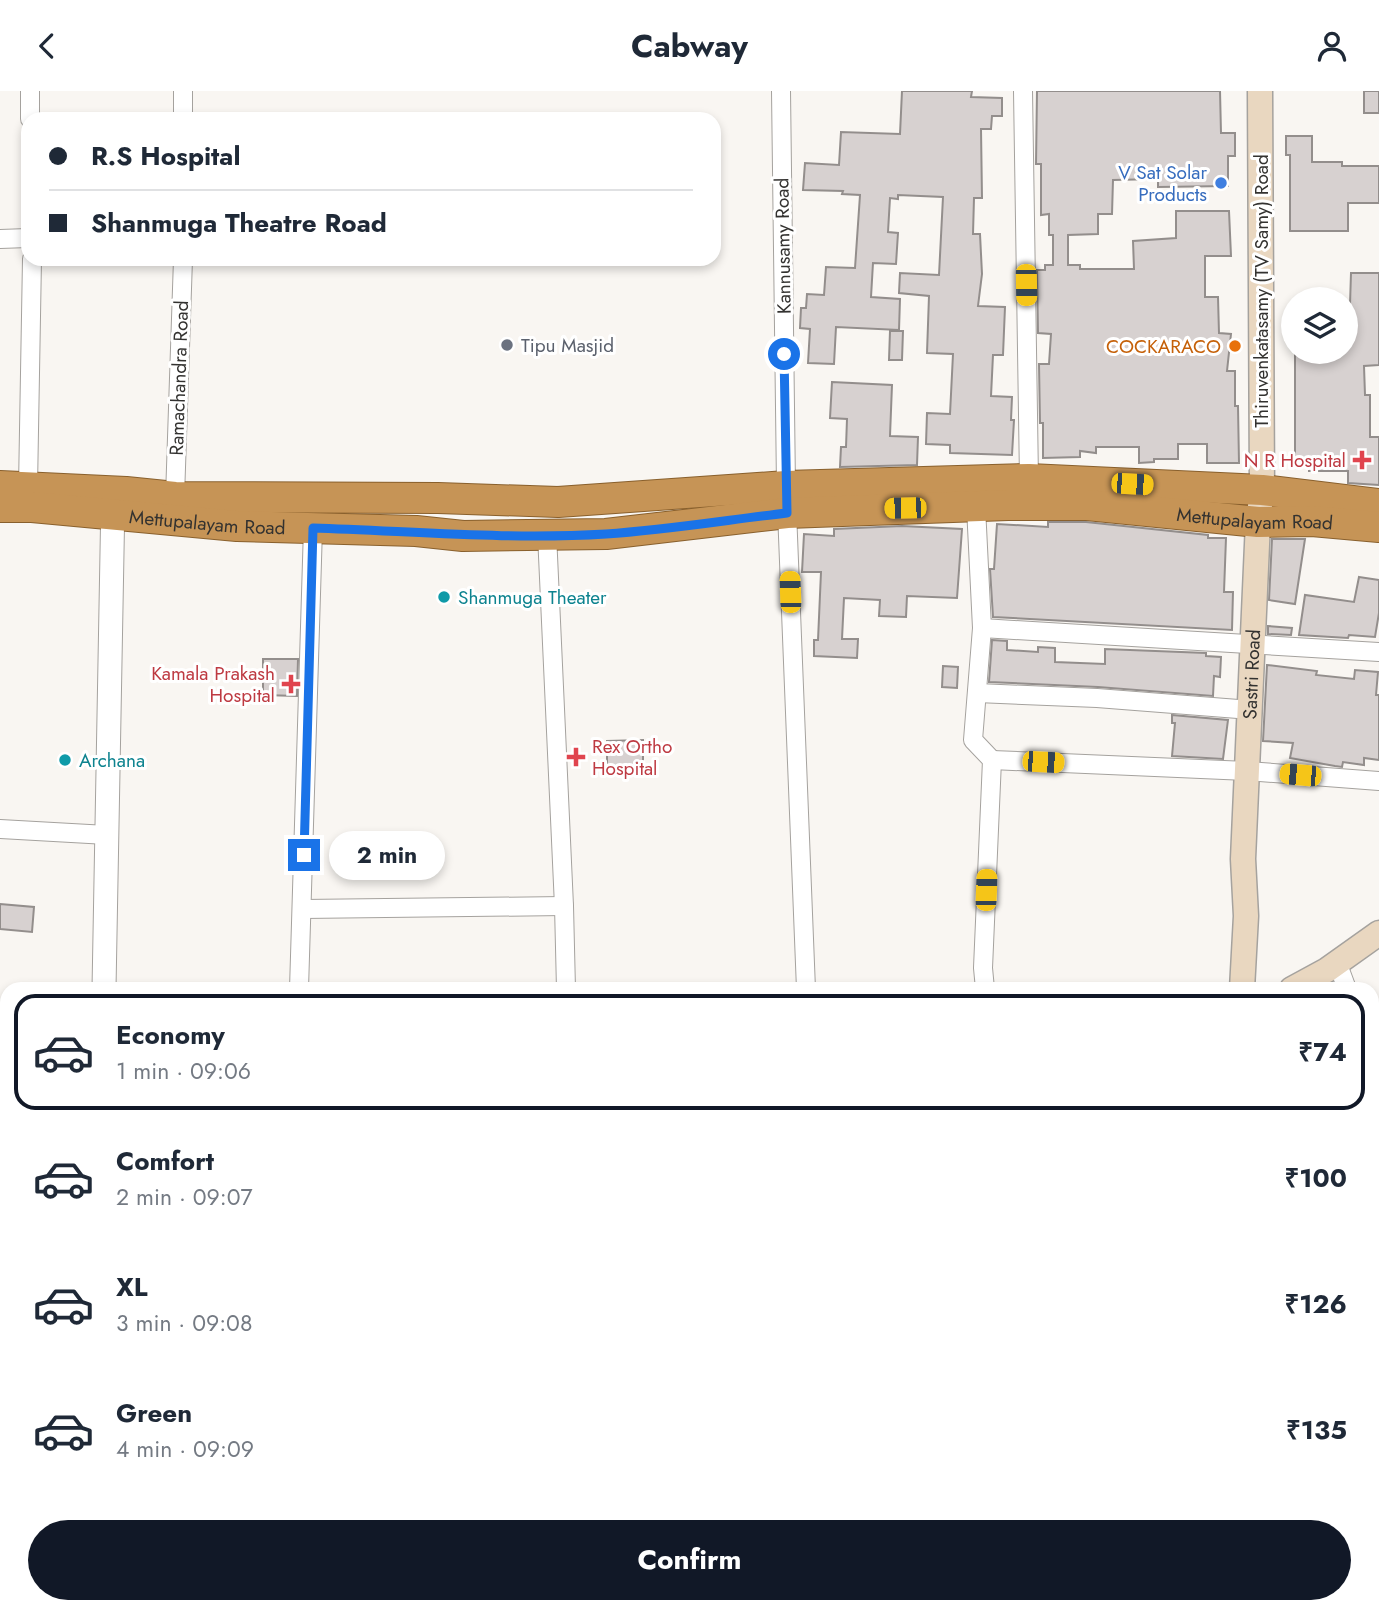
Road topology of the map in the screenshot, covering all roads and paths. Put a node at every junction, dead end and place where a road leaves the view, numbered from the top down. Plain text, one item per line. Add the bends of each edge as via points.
1 (30, 91) edge
2 (183, 91) edge
3 (780, 91) edge
4 (1023, 91) edge
5 (1260, 91) edge
6 (30, 112) edge
7 (183, 112) edge
8 (21, 238) edge
9 (0, 239) edge
10 (31, 266) edge
11 (183, 266) edge
12 (1029, 479) junction
13 (14, 487) edge
14 (1262, 490) junction
15 (175, 497) junction
16 (787, 499) junction
17 (113, 503) junction
18 (1379, 504) edge
19 (0, 507) edge
20 (976, 507) junction
21 (1258, 522) junction
22 (1379, 527) edge
23 (313, 528) junction
24 (547, 534) junction
25 (982, 628) junction
26 (1254, 643) junction
27 (1379, 652) edge
28 (976, 692) junction
29 (1251, 710) junction
30 (992, 760) junction
31 (1247, 771) junction
32 (1379, 781) edge
33 (0, 829) edge
34 (107, 835) junction
35 (1243, 859) junction
36 (564, 906) junction
37 (303, 909) junction
38 (1379, 933) edge
39 (1326, 973) edge
40 (104, 982) edge
41 (299, 982) edge
42 (566, 982) edge
43 (806, 982) edge
44 (984, 982) edge
45 (1230, 982) edge
46 (1242, 982) edge
47 (1307, 982) edge

1 - 6 street
2 - 7 street
3 - 16 street, Kannusamy Road
4 - 12 street
5 - 14 main road, Thiruvenkatasamy (TV Samy) Road
8 - 9 street
10 - 13 street
11 - 15 street, Ramachandra Road
12 - 14 highway, Mettupalayam Road
12 - 16 highway, Mettupalayam Road
13 - 17 highway, Mettupalayam Road
14 - 18 highway, Mettupalayam Road
14 - 21 main road, Sastri Road
15 - 16 highway, Mettupalayam Road via 558,502
15 - 17 highway, Mettupalayam Road
16 - 20 highway, Mettupalayam Road
16 - 24 highway, Mettupalayam Road via 606,534
16 - 43 street, Kannusamy Road
17 - 19 highway, Mettupalayam Road
17 - 23 highway, Mettupalayam Road via 237,526
17 - 34 street
20 - 21 highway, Mettupalayam Road via 1087,505
20 - 25 street
21 - 22 highway, Mettupalayam Road
21 - 26 main road, Sastri Road
23 - 24 highway, Mettupalayam Road via 463,536
23 - 37 street
24 - 36 street
25 - 26 street
25 - 28 street
26 - 27 street
26 - 29 main road, Sastri Road
28 - 29 street
28 - 30 street via 973,740
29 - 31 main road, Sastri Road
30 - 31 street
30 - 44 street
31 - 32 street
31 - 35 main road, Sastri Road
33 - 34 street
34 - 40 street
35 - 45 main road, Sastri Road
35 - 46 main road, Sastri Road
36 - 37 street
36 - 42 street
37 - 41 street
38 - 39 main road
39 - 47 main road

